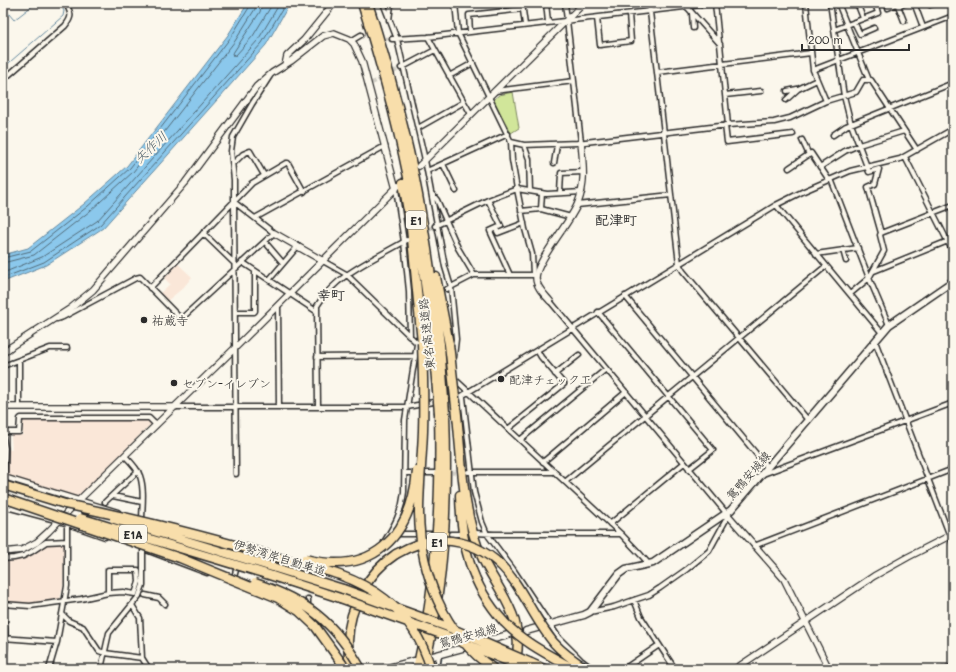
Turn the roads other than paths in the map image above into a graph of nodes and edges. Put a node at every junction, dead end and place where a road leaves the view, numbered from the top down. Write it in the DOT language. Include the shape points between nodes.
graph roads {
  1 [pos="66,3"];
  2 [pos="334,3"];
  3 [pos="362,3"];
  4 [pos="368,3"];
  5 [pos="383,3"];
  6 [pos="455,3"];
  7 [pos="522,3"];
  8 [pos="546,3"];
  9 [pos="565,3"];
  10 [pos="584,3"];
  11 [pos="649,3"];
  12 [pos="716,3"];
  13 [pos="806,3"];
  14 [pos="830,3"];
  15 [pos="838,3"];
  16 [pos="857,3"];
  17 [pos="875,3"];
  18 [pos="906,3"];
  19 [pos="915,3"];
  20 [pos="929,3"];
  21 [pos="936,3"];
  22 [pos="392,4"];
  23 [pos="898,4"];
  24 [pos="687,7"];
  25 [pos="523,8"];
  26 [pos="888,8"];
  27 [pos="650,12"];
  28 [pos="692,13"];
  29 [pos="629,14"];
  30 [pos="953,16"];
  31 [pos="597,18"];
  32 [pos="863,18"];
  33 [pos="389,20"];
  34 [pos="904,21"];
  35 [pos="548,22"];
  36 [pos="566,22"];
  37 [pos="854,22"];
  38 [pos="525,25"];
  39 [pos="847,25"];
  40 [pos="923,27"];
  41 [pos="693,28"];
  42 [pos="874,28"];
  43 [pos="834,30"];
  44 [pos="470,32"];
  45 [pos="458,34"];
  46 [pos="361,35"];
  47 [pos="428,37"];
  48 [pos="394,39"];
  49 [pos="351,41"];
  50 [pos="720,44"];
  51 [pos="435,50"];
  52 [pos="858,52"];
  53 [pos="811,54"];
  54 [pos="838,60"];
  55 [pos="474,63"];
  56 [pos="285,65"];
  57 [pos="722,65"];
  58 [pos="402,67"];
  59 [pos="813,70"];
  60 [pos="658,72"];
  61 [pos="272,73"];
  62 [pos="449,76"];
  63 [pos="3,80"];
  64 [pos="817,80"];
  65 [pos="869,80"];
  66 [pos="574,81"];
  67 [pos="953,83"];
  68 [pos="798,89"];
  69 [pos="495,91"];
  70 [pos="761,91"];
  71 [pos="787,91"];
  72 [pos="725,95"];
  73 [pos="844,96"];
  74 [pos="389,97"];
  75 [pos="490,97"];
  76 [pos="786,100"];
  77 [pos="826,101"];
  78 [pos="464,102"];
  79 [pos="889,108"];
  80 [pos="471,114"];
  81 [pos="851,124"];
  82 [pos="726,125"];
  83 [pos="418,128"];
  84 [pos="953,129"];
  85 [pos="904,131"];
  86 [pos="665,132"];
  87 [pos="508,134"];
  88 [pos="793,134"];
  89 [pos="832,135"];
  90 [pos="802,140"];
  91 [pos="511,142"];
  92 [pos="581,142"];
  93 [pos="524,145"];
  94 [pos="557,145"];
  95 [pos="859,145"];
  96 [pos="385,146"];
  97 [pos="917,150"];
  98 [pos="809,155"];
  99 [pos="905,157"];
  100 [pos="425,160"];
  101 [pos="235,162"];
  102 [pos="554,163"];
  103 [pos="443,164"];
  104 [pos="420,166"];
  105 [pos="820,167"];
  106 [pos="867,167"];
  107 [pos="789,168"];
  108 [pos="427,172"];
  109 [pos="584,172"];
  110 [pos="264,175"];
  111 [pos="830,180"];
  112 [pos="398,187"];
  113 [pos="517,189"];
  114 [pos="456,191"];
  115 [pos="530,191"];
  116 [pos="304,192"];
  117 [pos="582,192"];
  118 [pos="542,193"];
  119 [pos="560,193"];
  120 [pos="418,194"];
  121 [pos="432,194"];
  122 [pos="671,194"];
  123 [pos="488,200"];
  124 [pos="234,202"];
  125 [pos="577,205"];
  126 [pos="776,205"];
  127 [pos="953,205"];
  128 [pos="541,209"];
  129 [pos="521,211"];
  130 [pos="934,212"];
  131 [pos="571,217"];
  132 [pos="255,218"];
  133 [pos="447,219"];
  134 [pos="524,223"];
  135 [pos="436,225"];
  136 [pos="496,228"];
  137 [pos="203,233"];
  138 [pos="274,233"];
  139 [pos="881,233"];
  140 [pos="953,239"];
  141 [pos="405,241"];
  142 [pos="265,242"];
  143 [pos="948,242"];
  144 [pos="298,246"];
  145 [pos="858,248"];
  146 [pos="843,250"];
  147 [pos="953,252"];
  148 [pos="816,254"];
  149 [pos="323,261"];
  150 [pos="846,261"];
  151 [pos="242,262"];
  152 [pos="283,264"];
  153 [pos="680,264"];
  154 [pos="826,266"];
  155 [pos="235,267"];
  156 [pos="255,271"];
  157 [pos="874,271"];
  158 [pos="346,274"];
  159 [pos="474,275"];
  160 [pos="510,275"];
  161 [pos="534,275"];
  162 [pos="869,278"];
  163 [pos="269,280"];
  164 [pos="953,281"];
  165 [pos="150,288"];
  166 [pos="449,288"];
  167 [pos="290,294"];
  168 [pos="850,294"];
  169 [pos="625,296"];
  170 [pos="550,301"];
  171 [pos="278,306"];
  172 [pos="414,306"];
  173 [pos="410,308"];
  174 [pos="316,311"];
  175 [pos="235,312"];
  176 [pos="598,312"];
  177 [pos="53,320"];
  178 [pos="889,325"];
  179 [pos="573,328"];
  180 [pos="882,333"];
  181 [pos="410,337"];
  182 [pos="739,338"];
  183 [pos="875,341"];
  184 [pos="419,343"];
  185 [pos="436,345"];
  186 [pos="67,348"];
  187 [pos="235,348"];
  188 [pos="537,350"];
  189 [pos="3,353"];
  190 [pos="579,354"];
  191 [pos="414,356"];
  192 [pos="317,357"];
  193 [pos="19,360"];
  194 [pos="3,366"];
  195 [pos="606,369"];
  196 [pos="555,374"];
  197 [pos="692,377"];
  198 [pos="457,381"];
  199 [pos="424,384"];
  200 [pos="469,392"];
  201 [pos="626,392"];
  202 [pos="463,396"];
  203 [pos="668,396"];
  204 [pos="953,403"];
  205 [pos="3,407"];
  206 [pos="19,407"];
  207 [pos="175,407"];
  208 [pos="279,407"];
  209 [pos="318,407"];
  210 [pos="406,407"];
  211 [pos="235,408"];
  212 [pos="442,413"];
  213 [pos="645,416"];
  214 [pos="808,420"];
  215 [pos="906,422"];
  216 [pos="458,424"];
  217 [pos="156,425"];
  218 [pos="508,429"];
  219 [pos="3,432"];
  220 [pos="3,437"];
  221 [pos="520,440"];
  222 [pos="125,456"];
  223 [pos="543,462"];
  224 [pos="684,462"];
  225 [pos="768,468"];
  226 [pos="690,469"];
  227 [pos="953,469"];
  228 [pos="138,471"];
  229 [pos="554,471"];
  230 [pos="470,472"];
  231 [pos="405,473"];
  232 [pos="435,473"];
  233 [pos="236,474"];
  234 [pos="763,474"];
  235 [pos="928,479"];
  236 [pos="565,482"];
  237 [pos="3,485"];
  238 [pos="3,496"];
  239 [pos="113,496"];
  240 [pos="79,500"];
  241 [pos="105,502"];
  242 [pos="142,502"];
  243 [pos="65,504"];
  244 [pos="3,506"];
  245 [pos="727,514"];
  246 [pos="142,518"];
  247 [pos="59,521"];
  248 [pos="67,524"];
  249 [pos="610,524"];
  250 [pos="476,533"];
  251 [pos="389,534"];
  252 [pos="434,534"];
  253 [pos="451,534"];
  254 [pos="459,534"];
  255 [pos="487,534"];
  256 [pos="621,534"];
  257 [pos="951,535"];
  258 [pos="67,541"];
  259 [pos="226,542"];
  260 [pos="235,542"];
  261 [pos="953,544"];
  262 [pos="754,546"];
  263 [pos="143,549"];
  264 [pos="3,552"];
  265 [pos="180,558"];
  266 [pos="3,559"];
  267 [pos="308,562"];
  268 [pos="648,563"];
  269 [pos="264,569"];
  270 [pos="308,571"];
  271 [pos="108,593"];
  272 [pos="145,595"];
  273 [pos="308,599"];
  274 [pos="634,600"];
  275 [pos="65,601"];
  276 [pos="3,604"];
  277 [pos="165,604"];
  278 [pos="132,605"];
  279 [pos="590,612"];
  280 [pos="62,614"];
  281 [pos="4,618"];
  282 [pos="805,622"];
  283 [pos="549,624"];
  284 [pos="308,627"];
  285 [pos="526,631"];
  286 [pos="508,635"];
  287 [pos="5,638"];
  288 [pos="57,642"];
  289 [pos="659,645"];
  290 [pos="105,653"];
  291 [pos="436,655"];
  292 [pos="142,658"];
  293 [pos="3,659"];
  294 [pos="414,661"];
  295 [pos="529,666"];
  296 [pos="953,666"];
  297 [pos="49,669"];
  298 [pos="101,669"];
  299 [pos="149,669"];
  300 [pos="346,669"];
  301 [pos="351,669"];
  302 [pos="361,669"];
  303 [pos="384,669"];
  304 [pos="417,669"];
  305 [pos="424,669"];
  306 [pos="431,669"];
  307 [pos="437,669"];
  308 [pos="494,669"];
  309 [pos="514,669"];
  310 [pos="544,669"];
  311 [pos="574,669"];
  312 [pos="588,669"];
  313 [pos="593,669"];
  314 [pos="624,669"];
  315 [pos="675,669"];
  316 [pos="735,669"];
  317 [pos="828,669"];
  318 [pos="944,669"];
  1 -- 63 [label="street" via="71,19"];
  2 -- 56 [label="street" via="304,40 287,56"];
  3 -- 74 [label="highway, 東名高速道路 / E1"];
  4 -- 120 [label="highway, 東名高速道路 / E1" via="395,95"];
  5 -- 33 [label="street"];
  6 -- 45 [label="street"];
  7 -- 25 [label="street"];
  8 -- 35 [label="street"];
  9 -- 36 [label="street"];
  10 -- 36 [label="street"];
  11 -- 27 [label="street"];
  12 -- 24 [label="street"];
  12 -- 50 [label="street"];
  13 -- 53 [label="street"];
  14 -- 43 [label="street"];
  15 -- 39 [label="street"];
  16 -- 32 [label="street"];
  17 -- 32 [label="street" via="878,13"];
  18 -- 23 [label="street"];
  19 -- 40 [label="street"];
  20 -- 21 [label="street"];
  22 -- 33 [label="street"];
  23 -- 26 [label="street"];
  23 -- 34 [label="street"];
  24 -- 27 [label="street"];
  24 -- 28 [label="street"];
  25 -- 38 [label="street"];
  25 -- 44 [label="street" via="469,15"];
  27 -- 29 [label="street"];
  27 -- 60 [label="street"];
  28 -- 41 [label="street"];
  28 -- 50 [label="street"];
  29 -- 31 [label="street"];
  29 -- 31 [label="street" via="631,41 600,45"];
  30 -- 40 [label="street"];
  31 -- 36 [label="street"];
  32 -- 37 [label="street"];
  33 -- 48 [label="street"];
  35 -- 36 [label="street"];
  35 -- 38 [label="street"];
  36 -- 66 [label="street"];
  36 -- 69 [label="street"];
  37 -- 39 [label="street"];
  37 -- 42 [label="street" via="860,34"];
  38 -- 44 [label="street"];
  39 -- 43 [label="street"];
  39 -- 52 [label="street"];
  40 -- 52 [label="street"];
  43 -- 54 [label="street"];
  44 -- 45 [label="street"];
  45 -- 47 [label="street"];
  45 -- 55 [label="street"];
  46 -- 49 [label="street"];
  47 -- 48 [label="street"];
  47 -- 51 [label="street"];
  48 -- 58 [label="street"];
  49 -- 56 [label="street" via="334,33 327,35"];
  49 -- 96 [label="street" via="371,83"];
  50 -- 57 [label="street"];
  51 -- 58 [label="street"];
  51 -- 62 [label="street"];
  52 -- 54 [label="street"];
  52 -- 65 [label="street"];
  53 -- 57 [label="street"];
  53 -- 59 [label="street"];
  54 -- 59 [label="street"];
  54 -- 73 [label="street"];
  55 -- 62 [label="street"];
  55 -- 75 [label="street"];
  56 -- 61 [label="street"];
  57 -- 60 [label="street"];
  57 -- 72 [label="street"];
  58 -- 83 [label="street"];
  59 -- 64 [label="street"];
  60 -- 86 [label="street"];
  61 -- 124 [label="street" via="233,137 231,151"];
  61 -- 177 [label="street" via="257,86 185,183 100,283 82,300"];
  62 -- 78 [label="street"];
  64 -- 68 [label="street"];
  64 -- 77 [label="street"];
  65 -- 73 [label="street" via="863,80 856,92"];
  65 -- 79 [label="street"];
  66 -- 69 [label="street"];
  66 -- 92 [label="street"];
  67 -- 79 [label="street"];
  68 -- 71 [label="street"];
  68 -- 76 [label="street"];
  69 -- 75 [label="street"];
  70 -- 72 [label="street"];
  72 -- 82 [label="street"];
  73 -- 77 [label="street"];
  73 -- 81 [label="street"];
  74 -- 184 [label="highway" via="411,228"];
  74 -- 185 [label="highway, 東名高速道路 / E1" via="412,196"];
  75 -- 80 [label="street"];
  75 -- 87 [label="street"];
  77 -- 82 [label="street" via="790,118 774,122"];
  78 -- 80 [label="street"];
  78 -- 83 [label="street"];
  79 -- 81 [label="street"];
  79 -- 85 [label="street"];
  80 -- 100 [label="street"];
  81 -- 89 [label="street"];
  81 -- 95 [label="street"];
  82 -- 86 [label="street"];
  82 -- 88 [label="street" via="727,142"];
  83 -- 100 [label="street"];
  84 -- 97 [label="street"];
  85 -- 95 [label="street"];
  85 -- 97 [label="street"];
  86 -- 92 [label="street"];
  86 -- 122 [label="street"];
  87 -- 91 [label="street"];
  87 -- 103 [label="street"];
  90 -- 98 [label="street"];
  91 -- 93 [label="street"];
  91 -- 113 [label="street"];
  92 -- 94 [label="street"];
  92 -- 109 [label="street"];
  93 -- 94 [label="street"];
  93 -- 115 [label="street" via="529,158"];
  94 -- 102 [label="street"];
  95 -- 105 [label="street"];
  95 -- 106 [label="street"];
  96 -- 112 [label="street"];
  96 -- 116 [label="street"];
  97 -- 99 [label="street"];
  98 -- 105 [label="street" via="811,153"];
  98 -- 107 [label="street"];
  99 -- 106 [label="street"];
  99 -- 130 [label="street"];
  100 -- 104 [label="street"];
  100 -- 108 [label="street"];
  101 -- 110 [label="street" via="250,151"];
  103 -- 108 [label="street"];
  103 -- 114 [label="street"];
  105 -- 111 [label="street"];
  106 -- 111 [label="street"];
  106 -- 139 [label="street" via="870,172 880,169 875,184 868,187"];
  108 -- 121 [label="street"];
  109 -- 117 [label="street"];
  109 -- 119 [label="street" via="561,173"];
  110 -- 116 [label="street" via="288,163"];
  110 -- 124 [label="street" via="252,183"];
  111 -- 126 [label="street"];
  111 -- 145 [label="street"];
  112 -- 141 [label="street"];
  112 -- 149 [label="street"];
  113 -- 115 [label="street"];
  113 -- 123 [label="street"];
  113 -- 129 [label="street"];
  115 -- 118 [label="street"];
  116 -- 132 [label="street"];
  117 -- 119 [label="street"];
  117 -- 125 [label="street"];
  118 -- 119 [label="street"];
  118 -- 128 [label="street"];
  120 -- 185 [label="highway, 東名高速道路 / E1" via="433,291"];
  120 -- 216 [label="highway, bridge" via="449,344"];
  121 -- 133 [label="street"];
  121 -- 135 [label="street"];
  122 -- 125 [label="street"];
  122 -- 153 [label="street"];
  123 -- 133 [label="street"];
  123 -- 136 [label="street" via="501,226"];
  124 -- 132 [label="street"];
  124 -- 137 [label="street"];
  124 -- 155 [label="street"];
  125 -- 131 [label="street"];
  126 -- 148 [label="street"];
  126 -- 153 [label="street"];
  127 -- 130 [label="street"];
  128 -- 129 [label="street"];
  128 -- 131 [label="street"];
  129 -- 134 [label="street"];
  130 -- 139 [label="street"];
  130 -- 143 [label="street"];
  131 -- 161 [label="street"];
  132 -- 138 [label="street"];
  133 -- 135 [label="street"];
  133 -- 159 [label="street" via="458,248"];
  134 -- 136 [label="street" via="498,233"];
  134 -- 161 [label="street" via="532,254"];
  135 -- 166 [label="street"];
  136 -- 160 [label="street" via="490,231"];
  137 -- 155 [label="street"];
  137 -- 165 [label="street"];
  138 -- 142 [label="street"];
  138 -- 144 [label="street"];
  139 -- 157 [label="street" via="884,250"];
  140 -- 143 [label="street"];
  141 -- 158 [label="street"];
  141 -- 173 [label="street"];
  142 -- 151 [label="street"];
  142 -- 152 [label="street"];
  143 -- 147 [label="street"];
  143 -- 157 [label="street"];
  144 -- 149 [label="street"];
  144 -- 152 [label="street"];
  145 -- 146 [label="street"];
  145 -- 162 [label="street"];
  146 -- 148 [label="street"];
  146 -- 150 [label="street"];
  148 -- 154 [label="street"];
  149 -- 158 [label="street"];
  149 -- 167 [label="street"];
  151 -- 155 [label="street"];
  151 -- 156 [label="street"];
  152 -- 163 [label="street"];
  153 -- 169 [label="street"];
  153 -- 182 [label="street" via="683,271"];
  154 -- 168 [label="street"];
  154 -- 182 [label="street"];
  155 -- 165 [label="street" via="181,319"];
  155 -- 175 [label="street"];
  156 -- 163 [label="street"];
  156 -- 175 [label="street" via="255,311"];
  157 -- 162 [label="street"];
  158 -- 174 [label="street" via="320,301"];
  158 -- 181 [label="street"];
  159 -- 160 [label="street"];
  159 -- 166 [label="street"];
  160 -- 161 [label="street"];
  161 -- 170 [label="street"];
  162 -- 168 [label="street"];
  162 -- 178 [label="street"];
  163 -- 167 [label="street"];
  164 -- 178 [label="main road, 鴛鴨安城線"];
  165 -- 177 [label="street" via="140,277 136,278"];
  166 -- 198 [label="street" via="456,339 454,352"];
  167 -- 171 [label="street"];
  167 -- 174 [label="street"];
  168 -- 180 [label="street"];
  169 -- 176 [label="street"];
  169 -- 197 [label="street"];
  170 -- 179 [label="street"];
  171 -- 187 [label="street"];
  171 -- 208 [label="street"];
  172 -- 173 [label="street"];
  173 -- 181 [label="street"];
  174 -- 192 [label="street"];
  175 -- 187 [label="street"];
  176 -- 179 [label="street"];
  176 -- 203 [label="street"];
  177 -- 189 [label="street"];
  178 -- 180 [label="main road, 鴛鴨安城線"];
  179 -- 188 [label="street"];
  179 -- 195 [label="street"];
  180 -- 183 [label="main road, 鴛鴨安城線"];
  181 -- 184 [label="street"];
  182 -- 197 [label="street"];
  182 -- 214 [label="street"];
  183 -- 214 [label="main road, 鴛鴨安城線"];
  183 -- 215 [label="street"];
  184 -- 191 [label="street"];
  184 -- 198 [label="street"];
  184 -- 199 [label="highway, bridge"];
  185 -- 212 [label="highway, 東名高速道路 / E1, bridge"];
  186 -- 193 [label="street" via="50,348"];
  187 -- 207 [label="street"];
  187 -- 211 [label="street"];
  188 -- 196 [label="street"];
  188 -- 200 [label="street"];
  190 -- 196 [label="street"];
  191 -- 192 [label="street"];
  191 -- 210 [label="street"];
  192 -- 209 [label="street"];
  193 -- 194 [label="street"];
  193 -- 206 [label="street"];
  195 -- 201 [label="street"];
  195 -- 221 [label="street"];
  196 -- 218 [label="street" via="564,384"];
  197 -- 203 [label="street"];
  197 -- 225 [label="street"];
  198 -- 200 [label="street"];
  199 -- 259 [label="highway, bridge" via="412,500 398,531 382,548 357,561 328,564"];
  199 -- 308 [label="highway, bridge" via="419,513 422,549 430,583 445,615 465,643"];
  200 -- 202 [label="street"];
  200 -- 218 [label="street"];
  201 -- 213 [label="street"];
  201 -- 223 [label="street"];
  202 -- 210 [label="street"];
  202 -- 230 [label="street"];
  203 -- 213 [label="street"];
  203 -- 226 [label="street" via="713,450"];
  204 -- 215 [label="street"];
  205 -- 206 [label="street"];
  206 -- 207 [label="street"];
  207 -- 211 [label="street"];
  207 -- 217 [label="street"];
  208 -- 209 [label="street"];
  208 -- 211 [label="street"];
  209 -- 210 [label="street"];
  210 -- 231 [label="street"];
  211 -- 233 [label="street"];
  212 -- 304 [label="highway, 東名高速道路 / E1" via="436,558"];
  212 -- 305 [label="highway, 東名高速道路 / E1" via="447,478 443,559 434,624"];
  213 -- 224 [label="street"];
  213 -- 236 [label="street"];
  214 -- 225 [label="main road, 鴛鴨安城線"];
  215 -- 234 [label="street"];
  215 -- 235 [label="street"];
  216 -- 309 [label="highway" via="466,505 473,535 486,566 513,613 518,629 518,652"];
  216 -- 311 [label="highway, bridge" via="460,513 473,575 495,613 521,638"];
  217 -- 219 [label="street" via="149,418 21,418 20,432"];
  217 -- 222 [label="street"];
  218 -- 221 [label="street"];
  220 -- 240 [label="street" via="4,477"];
  221 -- 223 [label="street"];
  222 -- 228 [label="street"];
  222 -- 240 [label="street"];
  223 -- 229 [label="street"];
  224 -- 226 [label="street"];
  224 -- 249 [label="street"];
  225 -- 234 [label="main road, 鴛鴨安城線"];
  226 -- 245 [label="street"];
  227 -- 235 [label="street"];
  228 -- 239 [label="street"];
  228 -- 242 [label="street"];
  229 -- 230 [label="street"];
  229 -- 236 [label="street"];
  230 -- 255 [label="street" via="477,508"];
  231 -- 232 [label="street"];
  231 -- 251 [label="street" via="403,504"];
  234 -- 245 [label="main road, 鴛鴨安城線"];
  235 -- 257 [label="street"];
  235 -- 262 [label="street"];
  236 -- 249 [label="street"];
  237 -- 243 [label="highway, 伊勢湾岸自動車道 / E1A"];
  238 -- 265 [label="highway, bridge"];
  238 -- 269 [label="highway, 伊勢湾岸自動車道 / E1A, bridge"];
  239 -- 241 [label="street"];
  239 -- 242 [label="street"];
  240 -- 246 [label="street"];
  240 -- 247 [label="street"];
  242 -- 246 [label="street"];
  243 -- 259 [label="highway, bridge"];
  243 -- 269 [label="highway, 伊勢湾岸自動車道 / E1A, bridge"];
  244 -- 247 [label="street"];
  245 -- 262 [label="street"];
  245 -- 268 [label="main road, 鴛鴨安城線" via="653,563"];
  245 -- 274 [label="street" via="709,552 660,588"];
  246 -- 260 [label="street"];
  246 -- 263 [label="street"];
  247 -- 248 [label="street"];
  247 -- 264 [label="street" via="28,547 15,552"];
  248 -- 258 [label="street"];
  248 -- 263 [label="street"];
  249 -- 256 [label="street"];
  250 -- 255 [label="street"];
  251 -- 252 [label="street"];
  251 -- 267 [label="street" via="378,552 355,563 338,565"];
  253 -- 254 [label="street"];
  255 -- 256 [label="street"];
  255 -- 283 [label="street"];
  256 -- 268 [label="street"];
  257 -- 261 [label="street"];
  257 -- 282 [label="street" via="874,576"];
  258 -- 266 [label="street" via="46,542 23,556"];
  258 -- 275 [label="street"];
  259 -- 306 [label="highway, bridge" via="347,578 374,592 396,608 412,627"];
  260 -- 263 [label="street" via="236,570 232,582"];
  260 -- 267 [label="street"];
  262 -- 282 [label="street" via="784,579"];
  263 -- 278 [label="street" via="143,585"];
  265 -- 300 [label="highway, bridge" via="268,593 291,605 315,626"];
  265 -- 302 [label="highway, bridge" via="292,597 319,615 339,635"];
  267 -- 270 [label="street"];
  268 -- 279 [label="main road, 鴛鴨安城線" via="626,569 619,574"];
  269 -- 295 [label="highway, 伊勢湾岸自動車道 / E1A, bridge"];
  269 -- 295 [label="highway, 伊勢湾岸自動車道 / E1A, bridge" via="343,589 448,627"];
  271 -- 271 [label="street" via="108,570 138,570 139,582 135,594"];
  271 -- 275 [label="street"];
  272 -- 277 [label="street" via="158,598"];
  273 -- 284 [label="street"];
  274 -- 279 [label="street"];
  274 -- 289 [label="street" via="641,617"];
  275 -- 276 [label="street" via="30,606"];
  275 -- 280 [label="street"];
  278 -- 290 [label="street" via="109,633"];
  278 -- 292 [label="street" via="140,618"];
  279 -- 283 [label="main road"];
  280 -- 288 [label="street"];
  280 -- 290 [label="street" via="83,627 99,651"];
  281 -- 287 [label="street"];
  282 -- 316 [label="street"];
  282 -- 317 [label="street"];
  283 -- 285 [label="main road"];
  283 -- 313 [label="street" via="566,645"];
  286 -- 291 [label="main road, 鴛鴨安城線"];
  287 -- 288 [label="street"];
  287 -- 293 [label="street"];
  288 -- 297 [label="street"];
  289 -- 314 [label="street"];
  289 -- 315 [label="street"];
  290 -- 292 [label="street"];
  290 -- 298 [label="street"];
  291 -- 307 [label="street"];
  292 -- 299 [label="street"];
  294 -- 303 [label="main road"];
  295 -- 310 [label="highway, 伊勢湾岸自動車道 / E1A"];
  296 -- 318 [label="street"];
  301 -- 312 [label="highway, bridge" via="348,640 352,618 361,592 374,573 396,554 414,545 440,541 459,542 471,546 504,569 514,580 555,644"];
}
